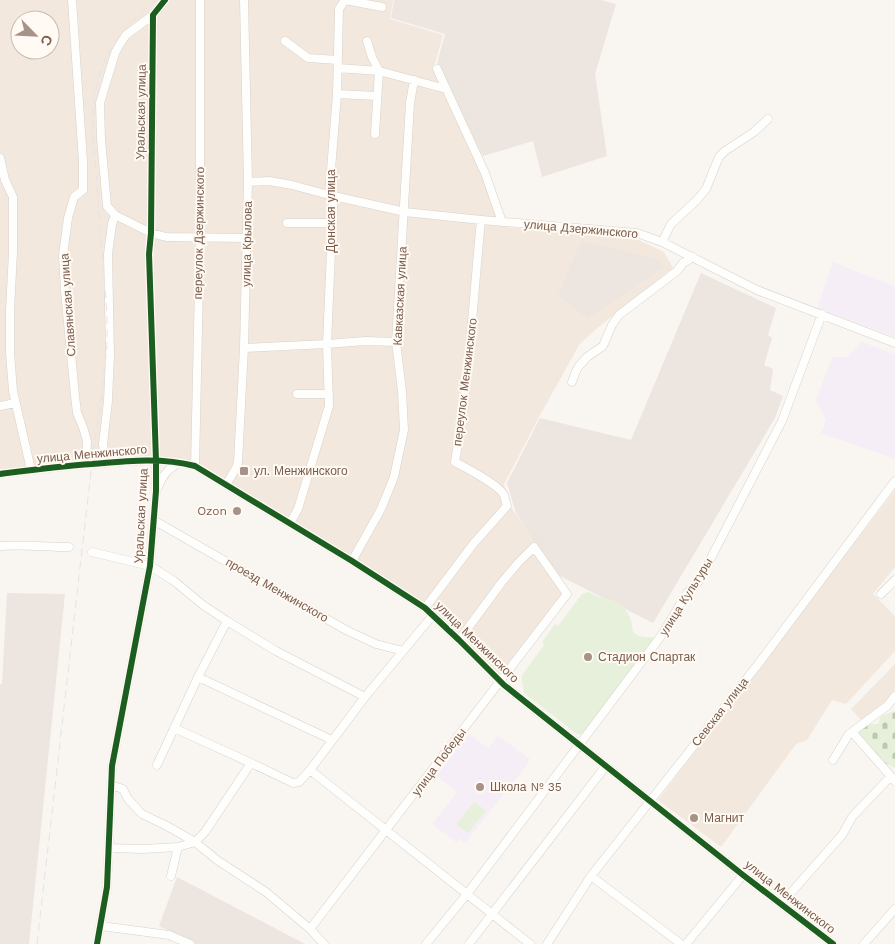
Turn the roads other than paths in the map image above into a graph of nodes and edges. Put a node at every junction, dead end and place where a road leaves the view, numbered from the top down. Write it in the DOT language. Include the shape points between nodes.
graph roads {
  1 [pos="72,0"];
  2 [pos="165,0"];
  3 [pos="200,0"];
  4 [pos="244,0"];
  5 [pos="345,0"];
  6 [pos="382,6"];
  7 [pos="153,15"];
  8 [pos="285,41"];
  9 [pos="367,41"];
  10 [pos="338,64"];
  11 [pos="437,69"];
  12 [pos="380,71"];
  13 [pos="414,80"];
  14 [pos="446,89"];
  15 [pos="337,94"];
  16 [pos="377,96"];
  17 [pos="768,119"];
  18 [pos="375,134"];
  19 [pos="0,158"];
  20 [pos="248,182"];
  21 [pos="328,195"];
  22 [pos="404,212"];
  23 [pos="115,215"];
  24 [pos="481,220"];
  25 [pos="502,222"];
  26 [pos="287,223"];
  27 [pos="332,223"];
  28 [pos="151,233"];
  29 [pos="200,238"];
  30 [pos="247,238"];
  31 [pos="662,242"];
  32 [pos="693,257"];
  33 [pos="822,314"];
  34 [pos="396,342"];
  35 [pos="895,343"];
  36 [pos="327,344"];
  37 [pos="244,348"];
  38 [pos="572,382"];
  39 [pos="297,394"];
  40 [pos="329,394"];
  41 [pos="15,403"];
  42 [pos="0,406"];
  43 [pos="156,460"];
  44 [pos="106,462"];
  45 [pos="181,462"];
  46 [pos="86,464"];
  47 [pos="195,466"];
  48 [pos="31,470"];
  49 [pos="0,474"];
  50 [pos="895,481"];
  51 [pos="226,485"];
  52 [pos="156,491"];
  53 [pos="155,521"];
  54 [pos="290,523"];
  55 [pos="0,546"];
  56 [pos="69,547"];
  57 [pos="92,552"];
  58 [pos="352,561"];
  59 [pos="150,566"];
  60 [pos="895,580"];
  61 [pos="881,594"];
  62 [pos="425,608"];
  63 [pos="434,615"];
  64 [pos="227,621"];
  65 [pos="459,640"];
  66 [pos="403,651"];
  67 [pos="198,678"];
  68 [pos="500,682"];
  69 [pos="895,696"];
  70 [pos="365,697"];
  71 [pos="174,728"];
  72 [pos="852,732"];
  73 [pos="332,740"];
  74 [pos="579,745"];
  75 [pos="833,760"];
  76 [pos="251,763"];
  77 [pos="157,765"];
  78 [pos="605,767"];
  79 [pos="310,770"];
  80 [pos="893,779"];
  81 [pos="111,785"];
  82 [pos="650,801"];
  83 [pos="386,830"];
  84 [pos="195,842"];
  85 [pos="178,847"];
  86 [pos="108,848"];
  87 [pos="743,875"];
  88 [pos="171,876"];
  89 [pos="591,876"];
  90 [pos="467,894"];
  91 [pos="781,904"];
  92 [pos="895,908"];
  93 [pos="492,915"];
  94 [pos="101,926"];
  95 [pos="310,929"];
  96 [pos="97,944"];
  97 [pos="190,944"];
  98 [pos="324,944"];
  99 [pos="426,944"];
  100 [pos="469,944"];
  101 [pos="530,944"];
  102 [pos="547,944"];
  103 [pos="680,944"];
  104 [pos="686,944"];
  105 [pos="833,944"];
  106 [pos="864,944"];
  1 -- 46 [label="street, Славянская улица" via="84,161 83,190 74,197 63,254 74,396 87,441"];
  2 -- 7 [label="street"];
  3 -- 29 [label="street, переулок Дзержинского"];
  4 -- 20 [label="street, улица Крылова"];
  5 -- 6 [label="street"];
  5 -- 10 [label="street, Донская улица" via="340,9"];
  7 -- 23 [label="street" via="120,44 100,103 107,206"];
  7 -- 28 [label="street, Уральская улица"];
  8 -- 10 [label="street" via="308,58"];
  9 -- 12 [label="street"];
  10 -- 12 [label="street"];
  10 -- 15 [label="street, Донская улица"];
  11 -- 14 [label="street"];
  12 -- 13 [label="street"];
  12 -- 16 [label="street"];
  13 -- 14 [label="street"];
  13 -- 22 [label="street, Кавказская улица"];
  14 -- 25 [label="street" via="485,173"];
  15 -- 16 [label="street"];
  15 -- 21 [label="street, Донская улица"];
  16 -- 18 [label="street"];
  17 -- 31 [label="street" via="725,151 706,190 671,224"];
  19 -- 41 [label="street" via="13,198 10,354"];
  20 -- 21 [label="street, улица Дзержинского" via="269,181"];
  20 -- 30 [label="street, улица Крылова"];
  21 -- 22 [label="street, улица Дзержинского"];
  21 -- 27 [label="street, Донская улица" via="333,204"];
  22 -- 24 [label="street, улица Дзержинского"];
  22 -- 34 [label="street, Кавказская улица"];
  23 -- 28 [label="street"];
  23 -- 44 [label="street" via="108,254 110,354 103,444"];
  24 -- 25 [label="street, улица Дзержинского"];
  24 -- 62 [label="street, переулок Менжинского" via="471,344 455,462 500,490 507,506 474,543"];
  25 -- 31 [label="street, улица Дзержинского" via="637,233"];
  26 -- 27 [label="street"];
  27 -- 36 [label="street, Донская улица"];
  28 -- 29 [label="street"];
  28 -- 43 [label="street, Уральская улица"];
  29 -- 30 [label="street"];
  29 -- 47 [label="street, переулок Дзержинского"];
  30 -- 37 [label="street, улица Крылова"];
  31 -- 32 [label="street, улица Дзержинского"];
  32 -- 33 [label="street, улица Дзержинского" via="758,290"];
  32 -- 38 [label="street" via="619,315 603,346 586,357"];
  33 -- 35 [label="street, улица Дзержинского"];
  33 -- 74 [label="street, улица Культуры" via="782,421 699,581 687,593 661,636"];
  34 -- 36 [label="street" via="366,340"];
  34 -- 58 [label="street, Кавказская улица" via="404,430 400,450 394,477 381,509"];
  36 -- 37 [label="street"];
  36 -- 40 [label="street, Донская улица"];
  37 -- 51 [label="street, улица Крылова" via="238,462"];
  39 -- 40 [label="street"];
  40 -- 54 [label="street, Донская улица" via="329,406 298,509"];
  41 -- 42 [label="street"];
  41 -- 48 [label="street"];
  43 -- 44 [label="street, улица Менжинского"];
  43 -- 45 [label="street, улица Менжинского"];
  43 -- 52 [label="street, Уральская улица"];
  44 -- 46 [label="street, улица Менжинского"];
  45 -- 47 [label="street, улица Менжинского"];
  45 -- 52 [label="street" via="165,472"];
  46 -- 48 [label="street, улица Менжинского"];
  47 -- 51 [label="street, улица Менжинского"];
  48 -- 49 [label="street, улица Менжинского"];
  50 -- 82 [label="street, Севская улица" via="759,663"];
  51 -- 54 [label="street, улица Менжинского"];
  52 -- 53 [label="street, Уральская улица"];
  53 -- 59 [label="street, Уральская улица"];
  53 -- 66 [label="street, проезд Менжинского" via="346,630 376,644"];
  54 -- 58 [label="street, улица Менжинского"];
  55 -- 56 [label="street"];
  57 -- 59 [label="street"];
  58 -- 62 [label="street, улица Менжинского"];
  59 -- 64 [label="street"];
  59 -- 81 [label="street, Уральская улица"];
  60 -- 61 [label="street"];
  62 -- 63 [label="street, улица Менжинского"];
  63 -- 65 [label="street, улица Менжинского"];
  63 -- 66 [label="street"];
  64 -- 67 [label="street"];
  64 -- 70 [label="street" via="276,651"];
  65 -- 68 [label="street, улица Менжинского"];
  65 -- 68 [label="street, улица Победы" via="502,582 534,547 567,594"];
  66 -- 70 [label="street"];
  67 -- 71 [label="street"];
  67 -- 73 [label="street"];
  68 -- 74 [label="street, улица Менжинского"];
  68 -- 83 [label="street, улица Победы"];
  69 -- 72 [label="street"];
  70 -- 73 [label="street"];
  71 -- 76 [label="street"];
  71 -- 77 [label="street"];
  72 -- 75 [label="street"];
  72 -- 80 [label="street"];
  73 -- 79 [label="street"];
  74 -- 78 [label="street, улица Менжинского"];
  74 -- 90 [label="street, улица Культуры"];
  76 -- 79 [label="street" via="293,783"];
  76 -- 84 [label="street"];
  78 -- 82 [label="street, улица Менжинского"];
  78 -- 93 [label="street"];
  79 -- 83 [label="street"];
  80 -- 91 [label="street" via="852,817 842,835"];
  81 -- 84 [label="street" via="123,789 142,814"];
  81 -- 86 [label="street, Уральская улица"];
  82 -- 87 [label="street, улица Менжинского"];
  82 -- 89 [label="street, Севская улица"];
  83 -- 90 [label="street"];
  83 -- 95 [label="street, улица Победы"];
  84 -- 85 [label="street"];
  84 -- 95 [label="street" via="266,892"];
  85 -- 86 [label="street"];
  85 -- 88 [label="street"];
  86 -- 94 [label="street, Уральская улица"];
  87 -- 91 [label="street, улица Менжинского"];
  87 -- 104 [label="street"];
  89 -- 102 [label="street, Севская улица"];
  89 -- 103 [label="street"];
  90 -- 93 [label="street"];
  90 -- 99 [label="street, улица Культуры"];
  91 -- 105 [label="street, улица Менжинского"];
  92 -- 106 [label="street"];
  93 -- 100 [label="street"];
  93 -- 101 [label="street"];
  94 -- 96 [label="street, Уральская улица"];
  94 -- 97 [label="street" via="169,936"];
  95 -- 98 [label="street"];
}
